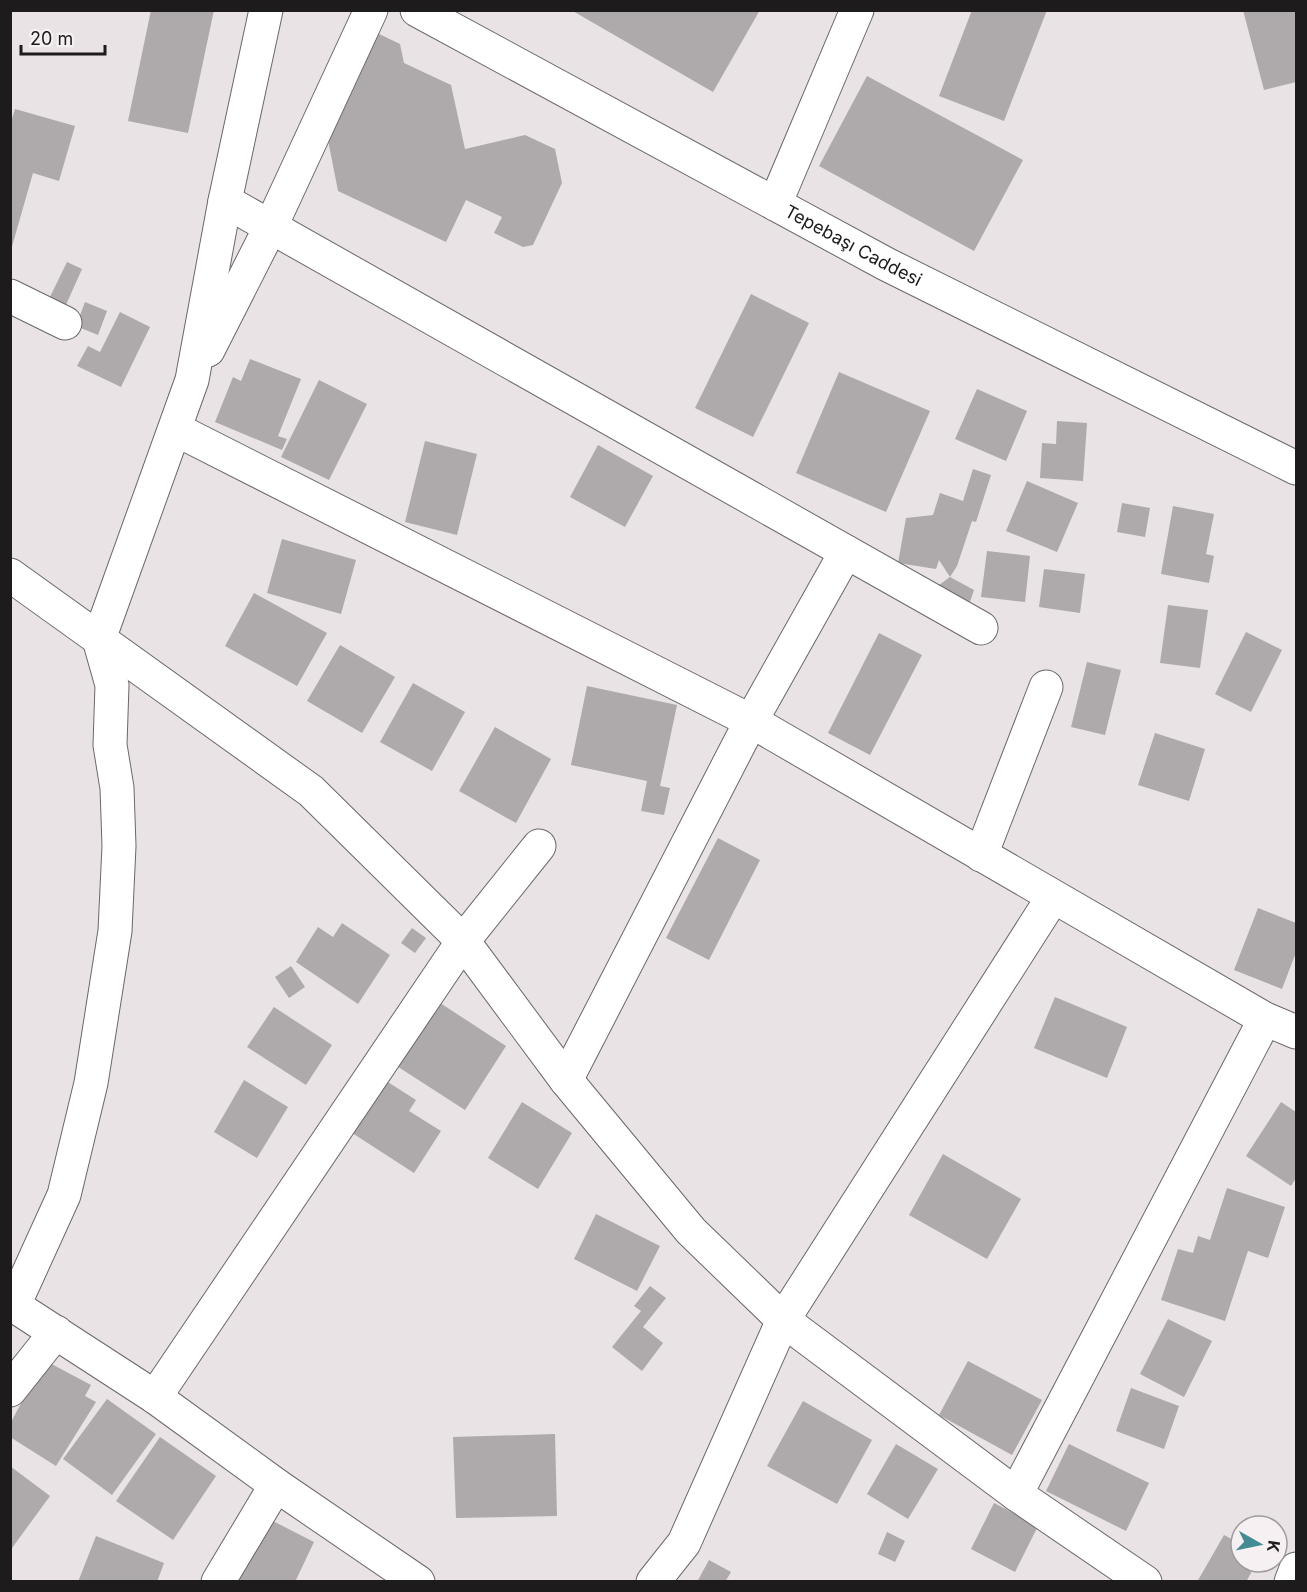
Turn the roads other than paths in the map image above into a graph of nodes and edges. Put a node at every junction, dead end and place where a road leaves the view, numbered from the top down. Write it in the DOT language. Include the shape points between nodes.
graph roads {
  1 [pos="266,10"];
  2 [pos="371,10"];
  3 [pos="417,10"];
  4 [pos="857,10"];
  5 [pos="225,201"];
  6 [pos="775,204"];
  7 [pos="271,226"];
  8 [pos="10,296"];
  9 [pos="65,323"];
  10 [pos="192,381"];
  11 [pos="175,429"];
  12 [pos="1296,468"];
  13 [pos="846,552"];
  14 [pos="10,575"];
  15 [pos="981,628"];
  16 [pos="99,639"];
  17 [pos="1046,687"];
  18 [pos="752,721"];
  19 [pos="540,846"];
  20 [pos="981,855"];
  21 [pos="1053,897"];
  22 [pos="463,941"];
  23 [pos="1265,1019"];
  24 [pos="1296,1032"];
  25 [pos="566,1080"];
  26 [pos="12,1304"];
  27 [pos="783,1320"];
  28 [pos="56,1332"];
  29 [pos="10,1390"];
  30 [pos="155,1397"];
  31 [pos="276,1485"];
  32 [pos="1016,1494"];
  33 [pos="1296,1569"];
  34 [pos="218,1581"];
  35 [pos="418,1581"];
  36 [pos="653,1581"];
  37 [pos="1145,1581"];
  38 [pos="1291,1581"];
  1 -- 5 [label="street"];
  2 -- 7 [label="street"];
  3 -- 6 [label="street, Tepebaşı Caddesi"];
  4 -- 6 [label="street"];
  5 -- 7 [label="street"];
  5 -- 10 [label="street"];
  6 -- 12 [label="street, Tepebaşı Caddesi" via="886,264"];
  7 -- 10 [label="street"];
  7 -- 13 [label="street"];
  8 -- 9 [label="street"];
  10 -- 11 [label="street"];
  11 -- 16 [label="street"];
  11 -- 18 [label="street"];
  13 -- 15 [label="street"];
  13 -- 18 [label="street"];
  14 -- 16 [label="street"];
  16 -- 22 [label="street" via="310,791"];
  16 -- 26 [label="street" via="112,685 110,745 120,846 115,931 91,1083 64,1195"];
  17 -- 20 [label="street"];
  18 -- 20 [label="street"];
  18 -- 25 [label="street"];
  19 -- 22 [label="street"];
  20 -- 21 [label="street"];
  21 -- 23 [label="street"];
  21 -- 27 [label="street"];
  22 -- 25 [label="street"];
  22 -- 30 [label="street"];
  23 -- 24 [label="street"];
  23 -- 32 [label="street"];
  25 -- 27 [label="street" via="691,1231"];
  26 -- 28 [label="street"];
  27 -- 32 [label="street"];
  27 -- 36 [label="street" via="684,1543"];
  28 -- 29 [label="street"];
  28 -- 30 [label="street"];
  30 -- 31 [label="street"];
  31 -- 34 [label="street"];
  31 -- 35 [label="street"];
  32 -- 37 [label="street"];
  33 -- 38 [label="street"];
}
